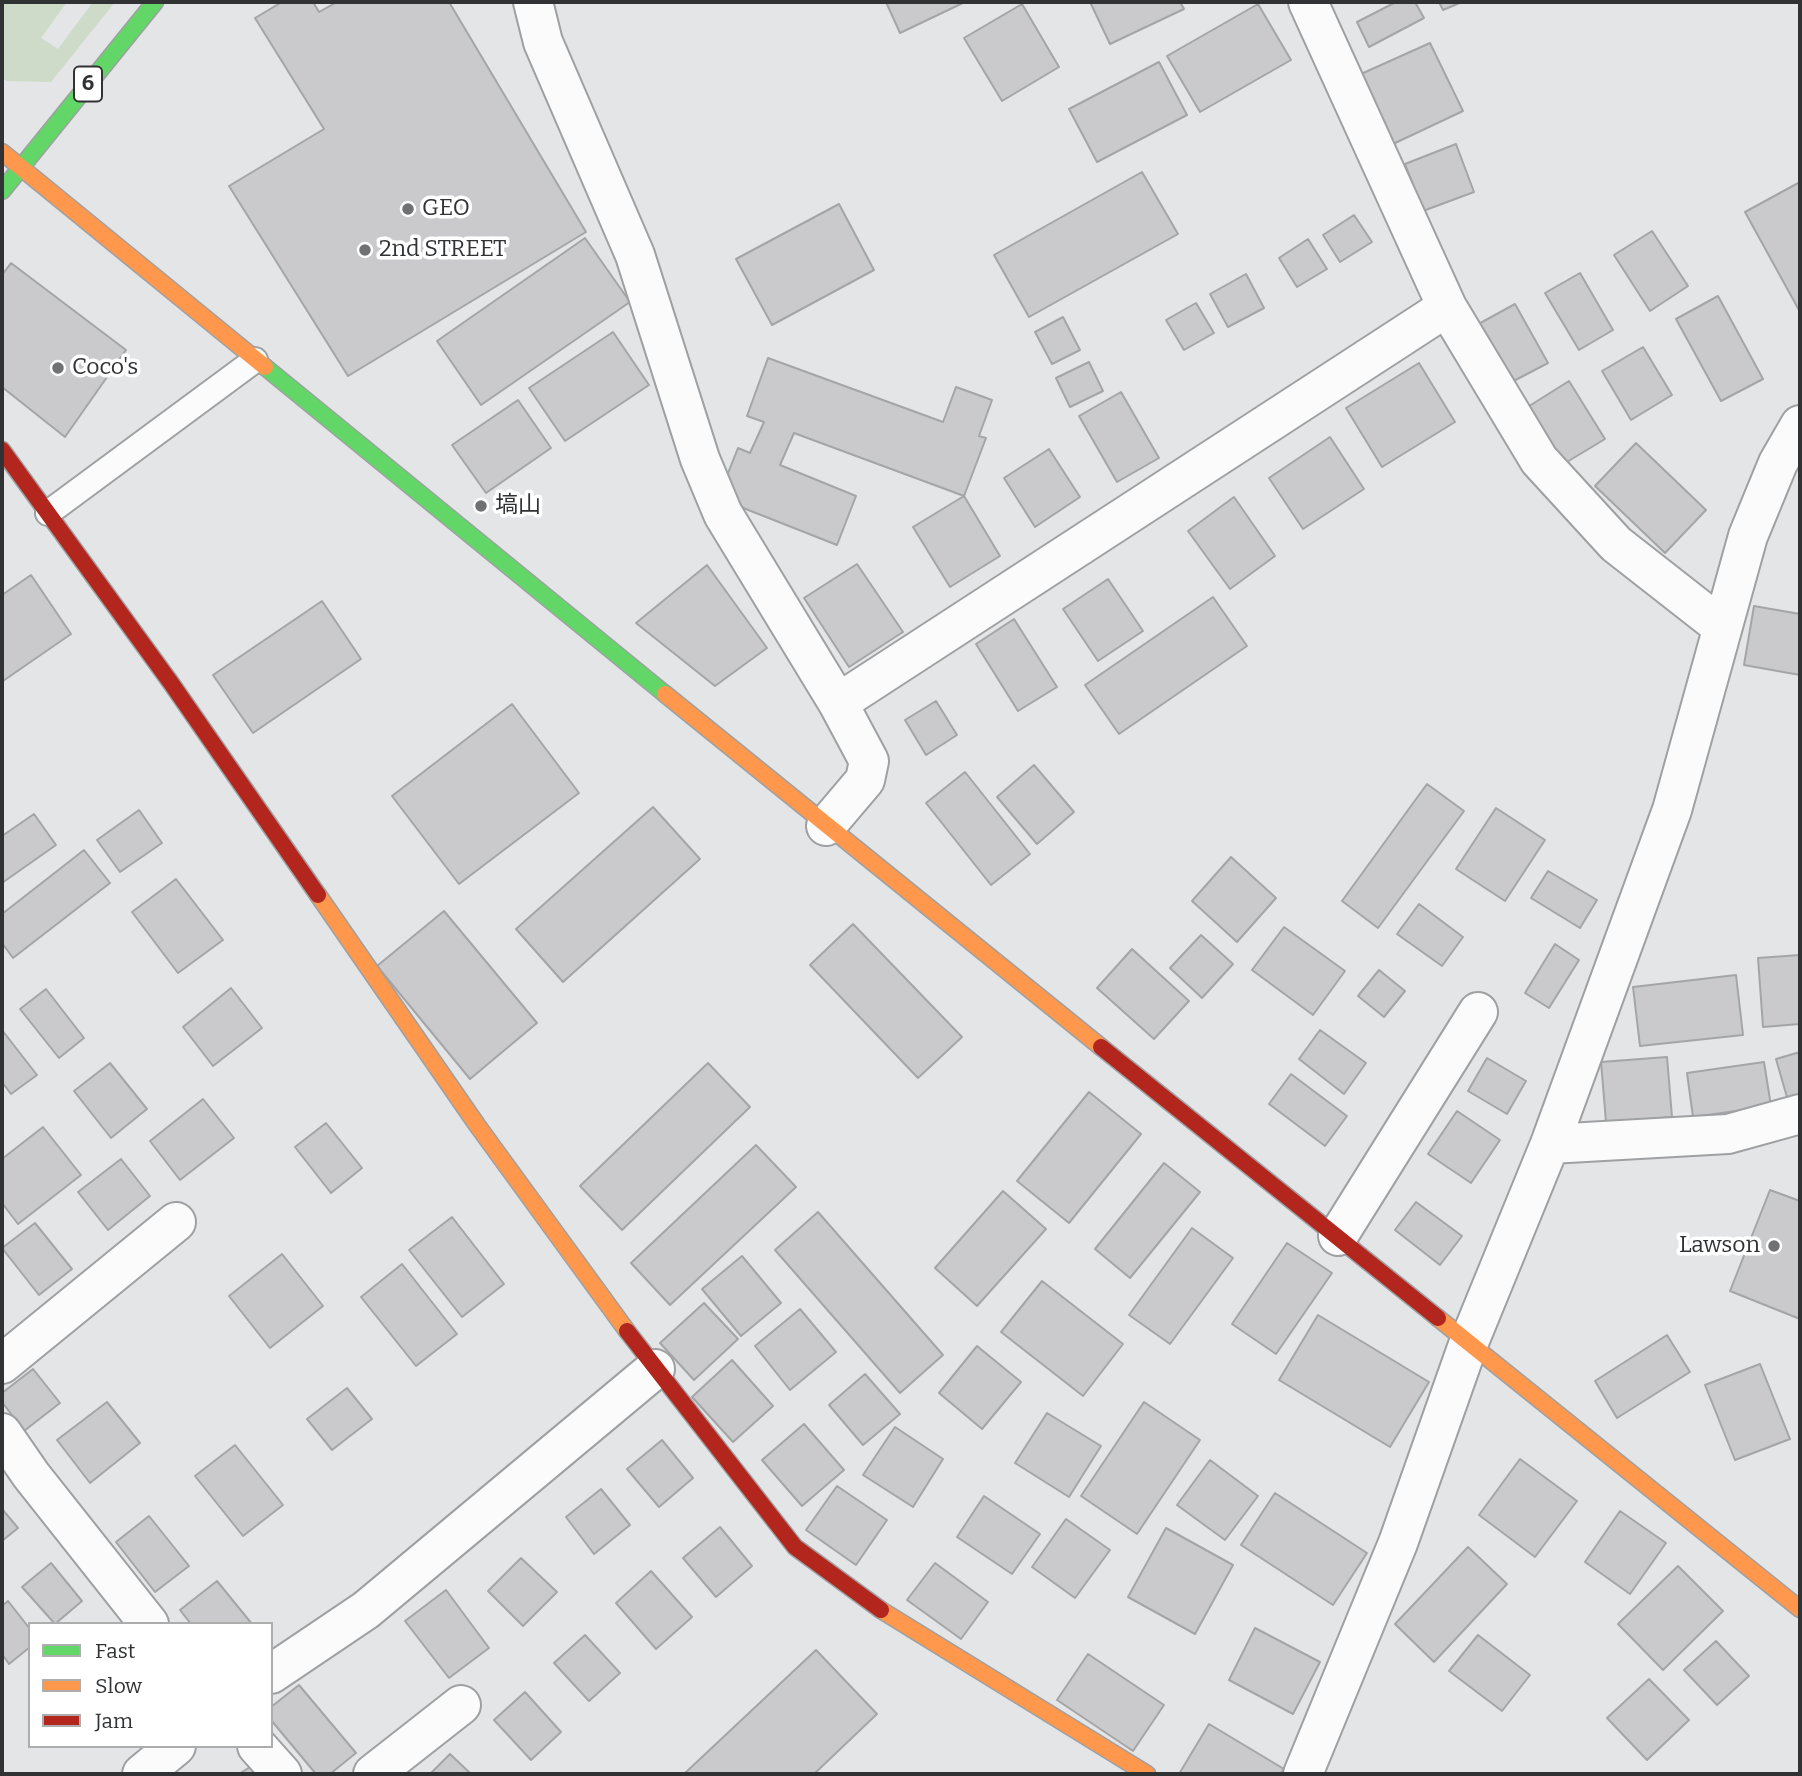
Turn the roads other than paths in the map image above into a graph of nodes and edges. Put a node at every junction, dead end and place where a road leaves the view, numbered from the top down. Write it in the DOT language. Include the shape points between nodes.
graph roads {
  1 [pos="155,2"];
  2 [pos="533,2"];
  3 [pos="1308,2"];
  4 [pos="2,152"];
  5 [pos="21,167"];
  6 [pos="2,191"];
  7 [pos="1447,307"];
  8 [pos="255,360"];
  9 [pos="1800,425"];
  10 [pos="2,450"];
  11 [pos="48,513"];
  12 [pos="1722,627"];
  13 [pos="838,703"];
  14 [pos="826,826"];
  15 [pos="1478,1012"];
  16 [pos="1800,1114"];
  17 [pos="1550,1144"];
  18 [pos="176,1222"];
  19 [pos="1338,1236"];
  20 [pos="1469,1342"];
  21 [pos="2,1364"];
  22 [pos="655,1369"];
  23 [pos="2,1433"];
  24 [pos="1800,1609"];
  25 [pos="147,1622"];
  26 [pos="273,1673"];
  27 [pos="461,1705"];
  28 [pos="174,1748"];
  29 [pos="259,1748"];
  30 [pos="142,1774"];
  31 [pos="282,1774"];
  32 [pos="373,1774"];
  33 [pos="1147,1774"];
  34 [pos="1303,1774"];
  1 -- 5 [label="main road, 6"];
  2 -- 13 [label="street" via="542,42 635,255 700,459 723,514"];
  3 -- 7 [label="street"];
  4 -- 5 [label="main road"];
  5 -- 6 [label="main road, 6"];
  5 -- 8 [label="main road"];
  7 -- 12 [label="street" via="1539,460 1616,544"];
  7 -- 13 [label="street"];
  8 -- 11 [label="lane"];
  8 -- 14 [label="main road"];
  9 -- 12 [label="street" via="1778,463 1748,536"];
  10 -- 11 [label="main road"];
  11 -- 22 [label="main road" via="477,1125"];
  12 -- 17 [label="street" via="1672,810"];
  13 -- 14 [label="street" via="869,761 865,780"];
  14 -- 19 [label="main road"];
  15 -- 19 [label="street"];
  16 -- 17 [label="street" via="1728,1134"];
  17 -- 20 [label="street"];
  18 -- 21 [label="street"];
  19 -- 20 [label="main road"];
  20 -- 24 [label="main road"];
  20 -- 34 [label="street" via="1398,1544"];
  22 -- 26 [label="street" via="366,1610"];
  22 -- 33 [label="main road" via="795,1547 894,1619"];
  23 -- 25 [label="street"];
  27 -- 32 [label="street"];
  28 -- 30 [label="street"];
  29 -- 31 [label="street"];
}
